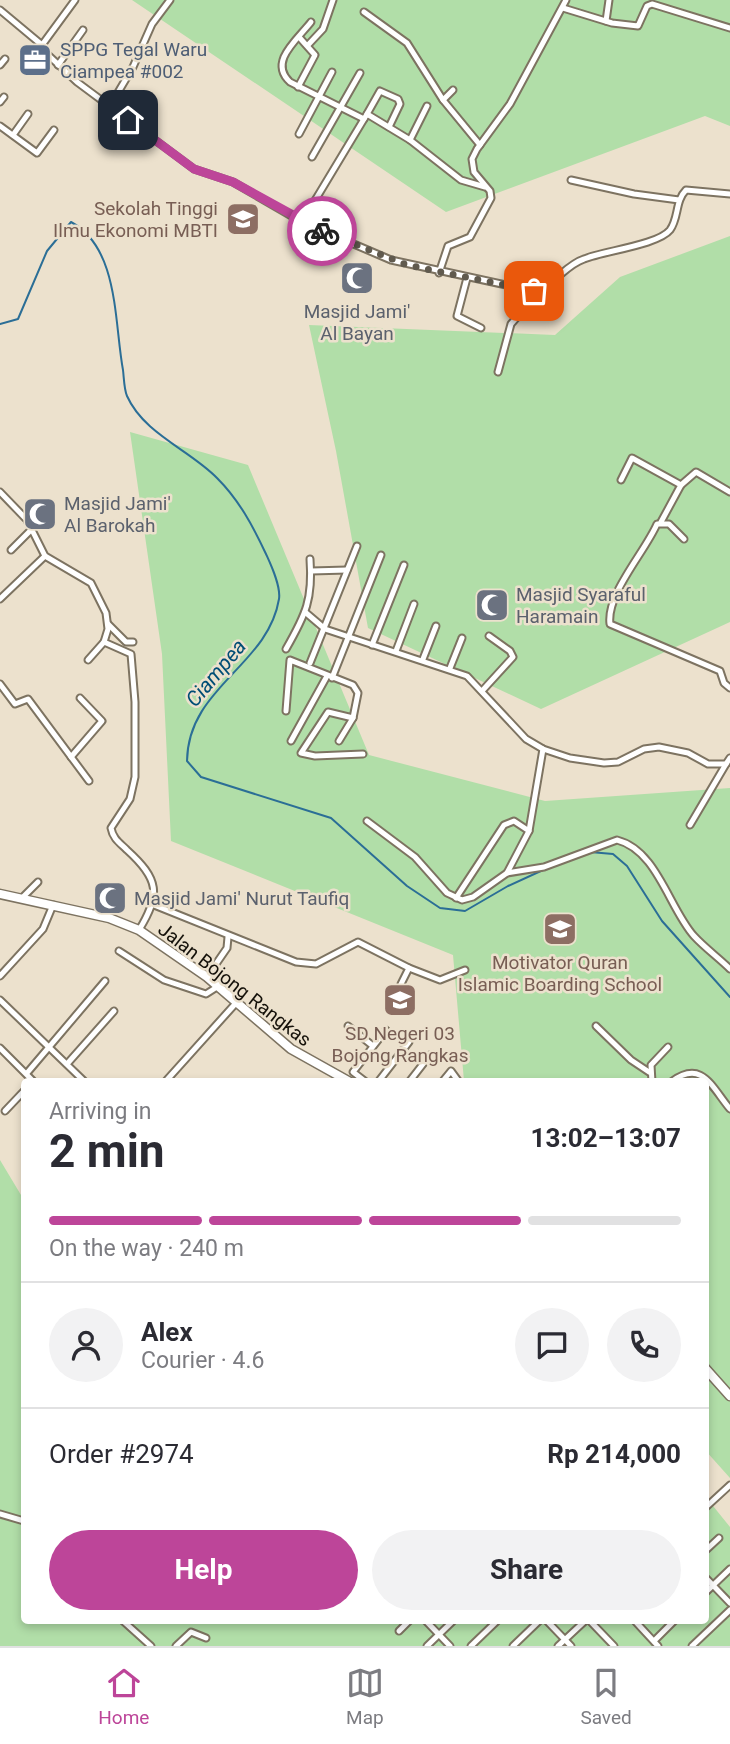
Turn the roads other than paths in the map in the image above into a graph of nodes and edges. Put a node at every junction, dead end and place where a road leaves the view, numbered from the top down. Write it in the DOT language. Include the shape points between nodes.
graph roads {
  1 [pos="75,0"];
  2 [pos="170,0"];
  3 [pos="333,0"];
  4 [pos="566,0"];
  5 [pos="609,0"];
  6 [pos="563,8"];
  7 [pos="0,10"];
  8 [pos="364,12"];
  9 [pos="606,21"];
  10 [pos="311,22"];
  11 [pos="730,28"];
  12 [pos="83,30"];
  13 [pos="299,37"];
  14 [pos="42,45"];
  15 [pos="308,45"];
  16 [pos="5,59"];
  17 [pos="0,65"];
  18 [pos="58,65"];
  19 [pos="332,72"];
  20 [pos="360,72"];
  21 [pos="299,87"];
  22 [pos="453,90"];
  23 [pos="318,98"];
  24 [pos="443,100"];
  25 [pos="110,106"];
  26 [pos="427,106"];
  27 [pos="340,108"];
  28 [pos="28,114"];
  29 [pos="366,117"];
  30 [pos="0,126"];
  31 [pos="389,127"];
  32 [pos="54,130"];
  33 [pos="299,134"];
  34 [pos="13,135"];
  35 [pos="410,140"];
  36 [pos="480,145"];
  37 [pos="312,157"];
  38 [pos="571,180"];
  39 [pos="485,187"];
  40 [pos="730,194"];
  41 [pos="679,200"];
  42 [pos="302,222"];
  43 [pos="439,273"];
  44 [pos="467,278"];
  45 [pos="534,291"];
  46 [pos="481,328"];
  47 [pos="498,372"];
  48 [pos="621,480"];
  49 [pos="681,485"];
  50 [pos="0,492"];
  51 [pos="730,492"];
  52 [pos="662,522"];
  53 [pos="32,529"];
  54 [pos="684,539"];
  55 [pos="357,546"];
  56 [pos="11,550"];
  57 [pos="381,555"];
  58 [pos="45,556"];
  59 [pos="310,559"];
  60 [pos="404,565"];
  61 [pos="347,570"];
  62 [pos="311,571"];
  63 [pos="0,599"];
  64 [pos="414,604"];
  65 [pos="305,612"];
  66 [pos="107,621"];
  67 [pos="436,626"];
  68 [pos="326,629"];
  69 [pos="489,636"];
  70 [pos="348,637"];
  71 [pos="461,638"];
  72 [pos="104,642"];
  73 [pos="133,642"];
  74 [pos="372,645"];
  75 [pos="286,649"];
  76 [pos="396,651"];
  77 [pos="423,659"];
  78 [pos="88,660"];
  79 [pos="310,663"];
  80 [pos="450,668"];
  81 [pos="329,677"];
  82 [pos="0,684"];
  83 [pos="730,688"];
  84 [pos="482,691"];
  85 [pos="80,698"];
  86 [pos="286,711"];
  87 [pos="354,718"];
  88 [pos="291,741"];
  89 [pos="339,741"];
  90 [pos="543,749"];
  91 [pos="363,754"];
  92 [pos="71,757"];
  93 [pos="728,761"];
  94 [pos="89,781"];
  95 [pos="366,821"];
  96 [pos="690,825"];
  97 [pos="529,831"];
  98 [pos="507,873"];
  99 [pos="38,882"];
  100 [pos="0,894"];
  101 [pos="456,898"];
  102 [pos="21,899"];
  103 [pos="53,905"];
  104 [pos="154,905"];
  105 [pos="139,930"];
  106 [pos="228,937"];
  107 [pos="119,951"];
  108 [pos="409,968"];
  109 [pos="465,970"];
  110 [pos="730,970"];
  111 [pos="0,976"];
  112 [pos="207,978"];
  113 [pos="105,981"];
  114 [pos="401,984"];
  115 [pos="217,987"];
  116 [pos="0,1000"];
  117 [pos="236,1003"];
  118 [pos="114,1011"];
  119 [pos="348,1026"];
  120 [pos="596,1026"];
  121 [pos="386,1030"];
  122 [pos="409,1042"];
  123 [pos="50,1046"];
  124 [pos="373,1046"];
  125 [pos="668,1047"];
  126 [pos="0,1048"];
  127 [pos="430,1055"];
  128 [pos="67,1064"];
  129 [pos="649,1072"];
  130 [pos="27,1073"];
  131 [pos="31,1078"];
  132 [pos="81,1078"];
  133 [pos="168,1078"];
  134 [pos="343,1078"];
  135 [pos="361,1078"];
  136 [pos="381,1078"];
  137 [pos="412,1078"];
  138 [pos="651,1078"];
  139 [pos="676,1078"];
  140 [pos="705,1078"];
  141 [pos="709,1083"];
  142 [pos="21,1094"];
  143 [pos="730,1109"];
  144 [pos="5,1111"];
  145 [pos="709,1372"];
  146 [pos="730,1396"];
  147 [pos="728,1487"];
  148 [pos="709,1505"];
  149 [pos="0,1514"];
  150 [pos="21,1520"];
  151 [pos="719,1538"];
  152 [pos="709,1547"];
  153 [pos="730,1569"];
  154 [pos="709,1581"];
  155 [pos="713,1585"];
  156 [pos="709,1589"];
  157 [pos="730,1603"];
  158 [pos="730,1611"];
  159 [pos="126,1624"];
  160 [pos="406,1624"];
  161 [pos="429,1624"];
  162 [pos="450,1624"];
  163 [pos="494,1624"];
  164 [pos="536,1624"];
  165 [pos="551,1624"];
  166 [pos="583,1624"];
  167 [pos="592,1624"];
  168 [pos="638,1624"];
  169 [pos="673,1624"];
  170 [pos="399,1631"];
  171 [pos="439,1635"];
  172 [pos="206,1638"];
  173 [pos="565,1639"];
  174 [pos="656,1644"];
  175 [pos="151,1646"];
  176 [pos="176,1646"];
  177 [pos="427,1646"];
  178 [pos="450,1646"];
  179 [pos="471,1646"];
  180 [pos="513,1646"];
  181 [pos="558,1646"];
  182 [pos="571,1646"];
  183 [pos="614,1646"];
  184 [pos="692,1646"];
  1 -- 14 [label="street"];
  2 -- 25 [label="street" via="152,24"];
  3 -- 15 [label="street" via="323,29"];
  4 -- 6 [label="street"];
  5 -- 9 [label="street"];
  6 -- 9 [label="street"];
  6 -- 36 [label="street" via="510,104"];
  7 -- 14 [label="street"];
  8 -- 24 [label="street" via="407,43"];
  9 -- 11 [label="street" via="638,26 652,4"];
  10 -- 13 [label="street"];
  12 -- 18 [label="street"];
  13 -- 15 [label="street"];
  13 -- 21 [label="street" via="279,68"];
  14 -- 18 [label="street"];
  15 -- 21 [label="street" via="314,60"];
  16 -- 17 [label="street"];
  18 -- 25 [label="street"];
  19 -- 23 [label="street"];
  20 -- 27 [label="street"];
  21 -- 23 [label="street"];
  22 -- 24 [label="street"];
  23 -- 27 [label="street"];
  23 -- 33 [label="street"];
  24 -- 36 [label="street"];
  25 -- 42 [label="street" via="181,162 239,185"];
  26 -- 35 [label="street"];
  27 -- 29 [label="street"];
  27 -- 37 [label="street"];
  28 -- 34 [label="street"];
  29 -- 31 [label="street"];
  29 -- 31 [label="street" via="380,91 400,104"];
  29 -- 42 [label="street"];
  30 -- 34 [label="street"];
  31 -- 35 [label="street"];
  32 -- 34 [label="street" via="37,153"];
  35 -- 39 [label="street" via="461,180"];
  36 -- 39 [label="street" via="473,166"];
  38 -- 41 [label="street"];
  39 -- 43 [label="street" via="492,195 477,229 449,246"];
  40 -- 41 [label="street" via="691,188"];
  41 -- 45 [label="street" via="667,233 581,259"];
  42 -- 43 [label="street" via="378,255"];
  43 -- 44 [label="street"];
  44 -- 45 [label="street"];
  44 -- 46 [label="street" via="457,316"];
  45 -- 47 [label="street" via="511,324"];
  48 -- 49 [label="street" via="632,458"];
  49 -- 51 [label="street" via="696,472"];
  49 -- 52 [label="street"];
  50 -- 53 [label="street"];
  52 -- 54 [label="street"];
  52 -- 83 [label="street" via="624,580 610,624 720,671"];
  53 -- 56 [label="street"];
  53 -- 58 [label="street"];
  55 -- 61 [label="street"];
  57 -- 70 [label="street"];
  58 -- 63 [label="street"];
  58 -- 66 [label="street" via="91,583"];
  59 -- 62 [label="street"];
  60 -- 74 [label="street"];
  61 -- 62 [label="street"];
  61 -- 68 [label="street"];
  62 -- 65 [label="street" via="312,590"];
  64 -- 76 [label="street"];
  65 -- 68 [label="street"];
  65 -- 75 [label="street"];
  66 -- 72 [label="street"];
  66 -- 73 [label="street" via="126,642"];
  67 -- 77 [label="street"];
  68 -- 70 [label="street"];
  68 -- 79 [label="street"];
  69 -- 84 [label="street" via="513,657"];
  70 -- 74 [label="street"];
  70 -- 81 [label="street"];
  71 -- 80 [label="street"];
  72 -- 78 [label="street"];
  72 -- 104 [label="street, Jalan Bojong Rangkas" via="130,653 135,702 134,790 112,823 112,834 147,868"];
  74 -- 76 [label="street"];
  76 -- 77 [label="street"];
  77 -- 80 [label="street"];
  80 -- 84 [label="street"];
  81 -- 86 [label="street" via="290,660"];
  81 -- 87 [label="street" via="355,687"];
  81 -- 88 [label="street"];
  82 -- 92 [label="street" via="15,704 28,699"];
  84 -- 90 [label="street" via="526,739"];
  85 -- 92 [label="street" via="102,721"];
  87 -- 89 [label="street"];
  87 -- 91 [label="street" via="328,712 301,753"];
  90 -- 93 [label="street" via="604,764 659,747 688,753 708,764"];
  90 -- 97 [label="street"];
  92 -- 94 [label="street"];
  93 -- 96 [label="street"];
  95 -- 101 [label="street" via="415,858"];
  97 -- 98 [label="street"];
  97 -- 101 [label="street" via="513,821 506,823"];
  98 -- 101 [label="street" via="468,900"];
  98 -- 110 [label="street" via="544,867 617,840 625,842 658,878 694,935"];
  99 -- 102 [label="street"];
  100 -- 102 [label="main road, Jalan Bojong Rangkas"];
  102 -- 103 [label="main road, Jalan Bojong Rangkas"];
  103 -- 105 [label="main road, Jalan Bojong Rangkas"];
  103 -- 111 [label="street" via="43,929"];
  104 -- 105 [label="street, Jalan Bojong Rangkas"];
  104 -- 106 [label="street"];
  105 -- 112 [label="main road, Jalan Bojong Rangkas"];
  106 -- 108 [label="street" via="310,965 355,941"];
  106 -- 112 [label="street" via="227,948"];
  107 -- 115 [label="street" via="177,986 206,994"];
  108 -- 109 [label="street" via="440,980"];
  108 -- 114 [label="street"];
  112 -- 115 [label="main road, Jalan Bojong Rangkas"];
  113 -- 123 [label="street"];
  115 -- 117 [label="main road, Jalan Bojong Rangkas"];
  116 -- 123 [label="street"];
  117 -- 133 [label="street"];
  117 -- 134 [label="main road, Jalan Bojong Rangkas" via="291,1049"];
  118 -- 128 [label="street"];
  119 -- 124 [label="street"];
  120 -- 129 [label="street"];
  121 -- 124 [label="street"];
  122 -- 136 [label="street"];
  123 -- 128 [label="street"];
  123 -- 130 [label="street"];
  124 -- 135 [label="street" via="353,1072"];
  125 -- 129 [label="street"];
  126 -- 130 [label="street"];
  127 -- 137 [label="street"];
  128 -- 132 [label="street"];
  129 -- 138 [label="street"];
  130 -- 131 [label="street"];
  139 -- 140 [label="street" via="686,1071"];
  141 -- 143 [label="street"];
  142 -- 144 [label="street"];
  145 -- 146 [label="main road"];
  147 -- 148 [label="street"];
  149 -- 150 [label="street"];
  151 -- 152 [label="street"];
  153 -- 155 [label="street"];
  154 -- 155 [label="street"];
  155 -- 156 [label="street"];
  155 -- 157 [label="street"];
  158 -- 184 [label="street"];
  159 -- 175 [label="street"];
  160 -- 170 [label="street"];
  161 -- 171 [label="street"];
  162 -- 171 [label="street"];
  163 -- 179 [label="street"];
  164 -- 180 [label="street"];
  165 -- 173 [label="street"];
  166 -- 173 [label="street"];
  167 -- 183 [label="street"];
  168 -- 174 [label="street"];
  169 -- 174 [label="street"];
  171 -- 177 [label="street"];
  171 -- 178 [label="street"];
  172 -- 176 [label="street" via="191,1632"];
  173 -- 181 [label="street"];
  173 -- 182 [label="street"];
}
